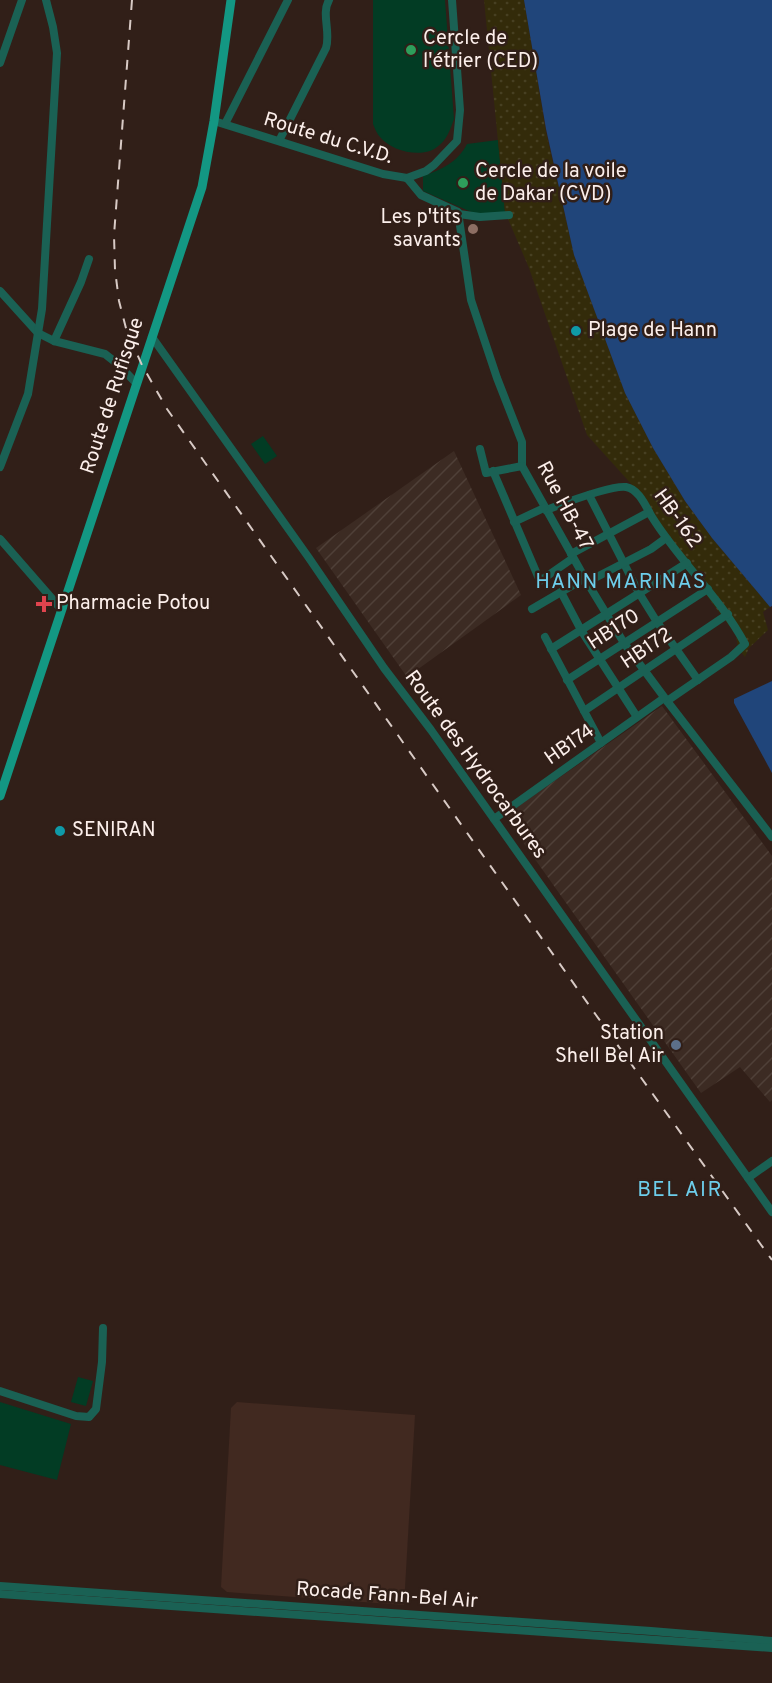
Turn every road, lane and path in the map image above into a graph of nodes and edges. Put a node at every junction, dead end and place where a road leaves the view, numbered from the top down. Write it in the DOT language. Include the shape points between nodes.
graph roads {
  1 [pos="22,0"];
  2 [pos="46,0"];
  3 [pos="231,0"];
  4 [pos="288,0"];
  5 [pos="329,0"];
  6 [pos="452,0"];
  7 [pos="0,63"];
  8 [pos="214,121"];
  9 [pos="225,124"];
  10 [pos="279,141"];
  11 [pos="407,178"];
  12 [pos="458,213"];
  13 [pos="509,215"];
  14 [pos="89,259"];
  15 [pos="0,291"];
  16 [pos="38,333"];
  17 [pos="152,337"];
  18 [pos="54,341"];
  19 [pos="136,383"];
  20 [pos="480,449"];
  21 [pos="522,466"];
  22 [pos="0,467"];
  23 [pos="489,472"];
  24 [pos="589,495"];
  25 [pos="545,509"];
  26 [pos="649,512"];
  27 [pos="514,522"];
  28 [pos="608,534"];
  29 [pos="666,538"];
  30 [pos="0,539"];
  31 [pos="572,556"];
  32 [pos="687,562"];
  33 [pos="623,564"];
  34 [pos="586,580"];
  35 [pos="708,589"];
  36 [pos="561,592"];
  37 [pos="639,593"];
  38 [pos="61,609"];
  39 [pos="532,609"];
  40 [pos="606,614"];
  41 [pos="728,614"];
  42 [pos="657,622"];
  43 [pos="581,630"];
  44 [pos="545,637"];
  45 [pos="624,643"];
  46 [pos="745,644"];
  47 [pos="551,649"];
  48 [pos="676,649"];
  49 [pos="600,659"];
  50 [pos="644,671"];
  51 [pos="567,680"];
  52 [pos="698,680"];
  53 [pos="618,688"];
  54 [pos="665,700"];
  55 [pos="584,711"];
  56 [pos="637,717"];
  57 [pos="600,743"];
  58 [pos="0,796"];
  59 [pos="494,819"];
  60 [pos="772,837"];
  61 [pos="772,1161"];
  62 [pos="748,1178"];
  63 [pos="772,1212"];
  64 [pos="103,1328"];
  65 [pos="0,1391"];
  66 [pos="0,1586"];
  67 [pos="0,1594"];
  68 [pos="772,1641"];
  69 [pos="772,1648"];
  1 -- 7 [label="street"];
  2 -- 16 [label="street" via="57,53"];
  3 -- 8 [label="main road, Route de Rufisque"];
  4 -- 9 [label="street"];
  5 -- 10 [label="street" via="325,6 326,48"];
  6 -- 11 [label="street" via="460,104 457,141 426,171"];
  8 -- 9 [label="street, Route du C.V.D."];
  8 -- 17 [label="main road, Route de Rufisque" via="202,187"];
  9 -- 10 [label="street, Route du C.V.D."];
  10 -- 11 [label="street, Route du C.V.D."];
  11 -- 12 [label="street, Route du C.V.D." via="421,195"];
  12 -- 13 [label="street, Route du C.V.D." via="480,217"];
  12 -- 21 [label="street, Rue HB-47" via="471,300 522,442"];
  14 -- 18 [label="street"];
  15 -- 16 [label="street"];
  16 -- 18 [label="street"];
  16 -- 22 [label="street" via="28,394"];
  17 -- 19 [label="main road, Route de Rufisque"];
  17 -- 59 [label="street, Route des Hydrocarbures"];
  18 -- 19 [label="street" via="105,354"];
  19 -- 38 [label="main road, Route de Rufisque"];
  20 -- 23 [label="street"];
  21 -- 23 [label="street"];
  21 -- 25 [label="street, Rue HB-47"];
  23 -- 27 [label="street"];
  24 -- 25 [label="street, HB-162"];
  24 -- 26 [label="street, HB-162" via="628,487 637,493"];
  24 -- 28 [label="street"];
  25 -- 27 [label="street, HB-162"];
  25 -- 31 [label="street, Rue HB-47"];
  26 -- 28 [label="street"];
  26 -- 29 [label="street, HB-162"];
  27 -- 31 [label="street" via="540,581"];
  28 -- 31 [label="street"];
  28 -- 33 [label="street"];
  29 -- 32 [label="street, HB-162"];
  29 -- 33 [label="street"];
  30 -- 38 [label="street"];
  31 -- 34 [label="street, Rue HB-47"];
  32 -- 35 [label="street, HB-162"];
  32 -- 37 [label="street"];
  33 -- 34 [label="street"];
  33 -- 37 [label="street"];
  34 -- 36 [label="street"];
  34 -- 40 [label="street, Rue HB-47"];
  35 -- 41 [label="street, HB-162"];
  35 -- 42 [label="street, HB170"];
  36 -- 39 [label="street"];
  36 -- 43 [label="street"];
  37 -- 40 [label="street"];
  37 -- 42 [label="street"];
  38 -- 58 [label="main road, Route de Rufisque"];
  40 -- 43 [label="street"];
  40 -- 45 [label="street, Rue HB-47"];
  41 -- 46 [label="street, HB-162"];
  41 -- 48 [label="street, HB172"];
  42 -- 45 [label="street, HB170"];
  42 -- 48 [label="street"];
  43 -- 47 [label="street"];
  43 -- 49 [label="street"];
  44 -- 47 [label="street"];
  45 -- 49 [label="street, HB170"];
  45 -- 50 [label="street, Rue HB-47"];
  46 -- 52 [label="street, HB174"];
  47 -- 51 [label="street"];
  48 -- 50 [label="street, HB172"];
  48 -- 52 [label="street"];
  49 -- 51 [label="street, HB170"];
  49 -- 53 [label="street"];
  50 -- 53 [label="street, HB172"];
  50 -- 54 [label="street, Rue HB-47"];
  51 -- 55 [label="street"];
  52 -- 54 [label="street, HB174"];
  53 -- 55 [label="street, HB172"];
  53 -- 56 [label="street"];
  54 -- 56 [label="street, HB174"];
  54 -- 60 [label="street, Rue HB-47"];
  55 -- 57 [label="street"];
  56 -- 57 [label="street, HB174"];
  57 -- 59 [label="street, HB174"];
  59 -- 62 [label="street, Route des Hydrocarbures"];
  61 -- 62 [label="street"];
  62 -- 63 [label="street, Route des Hydrocarbures"];
  64 -- 65 [label="street" via="96,1410 89,1417"];
  66 -- 68 [label="street, Rocade Fann-Bel Air"];
  67 -- 69 [label="street, Rocade Fann-Bel Air"];
}
